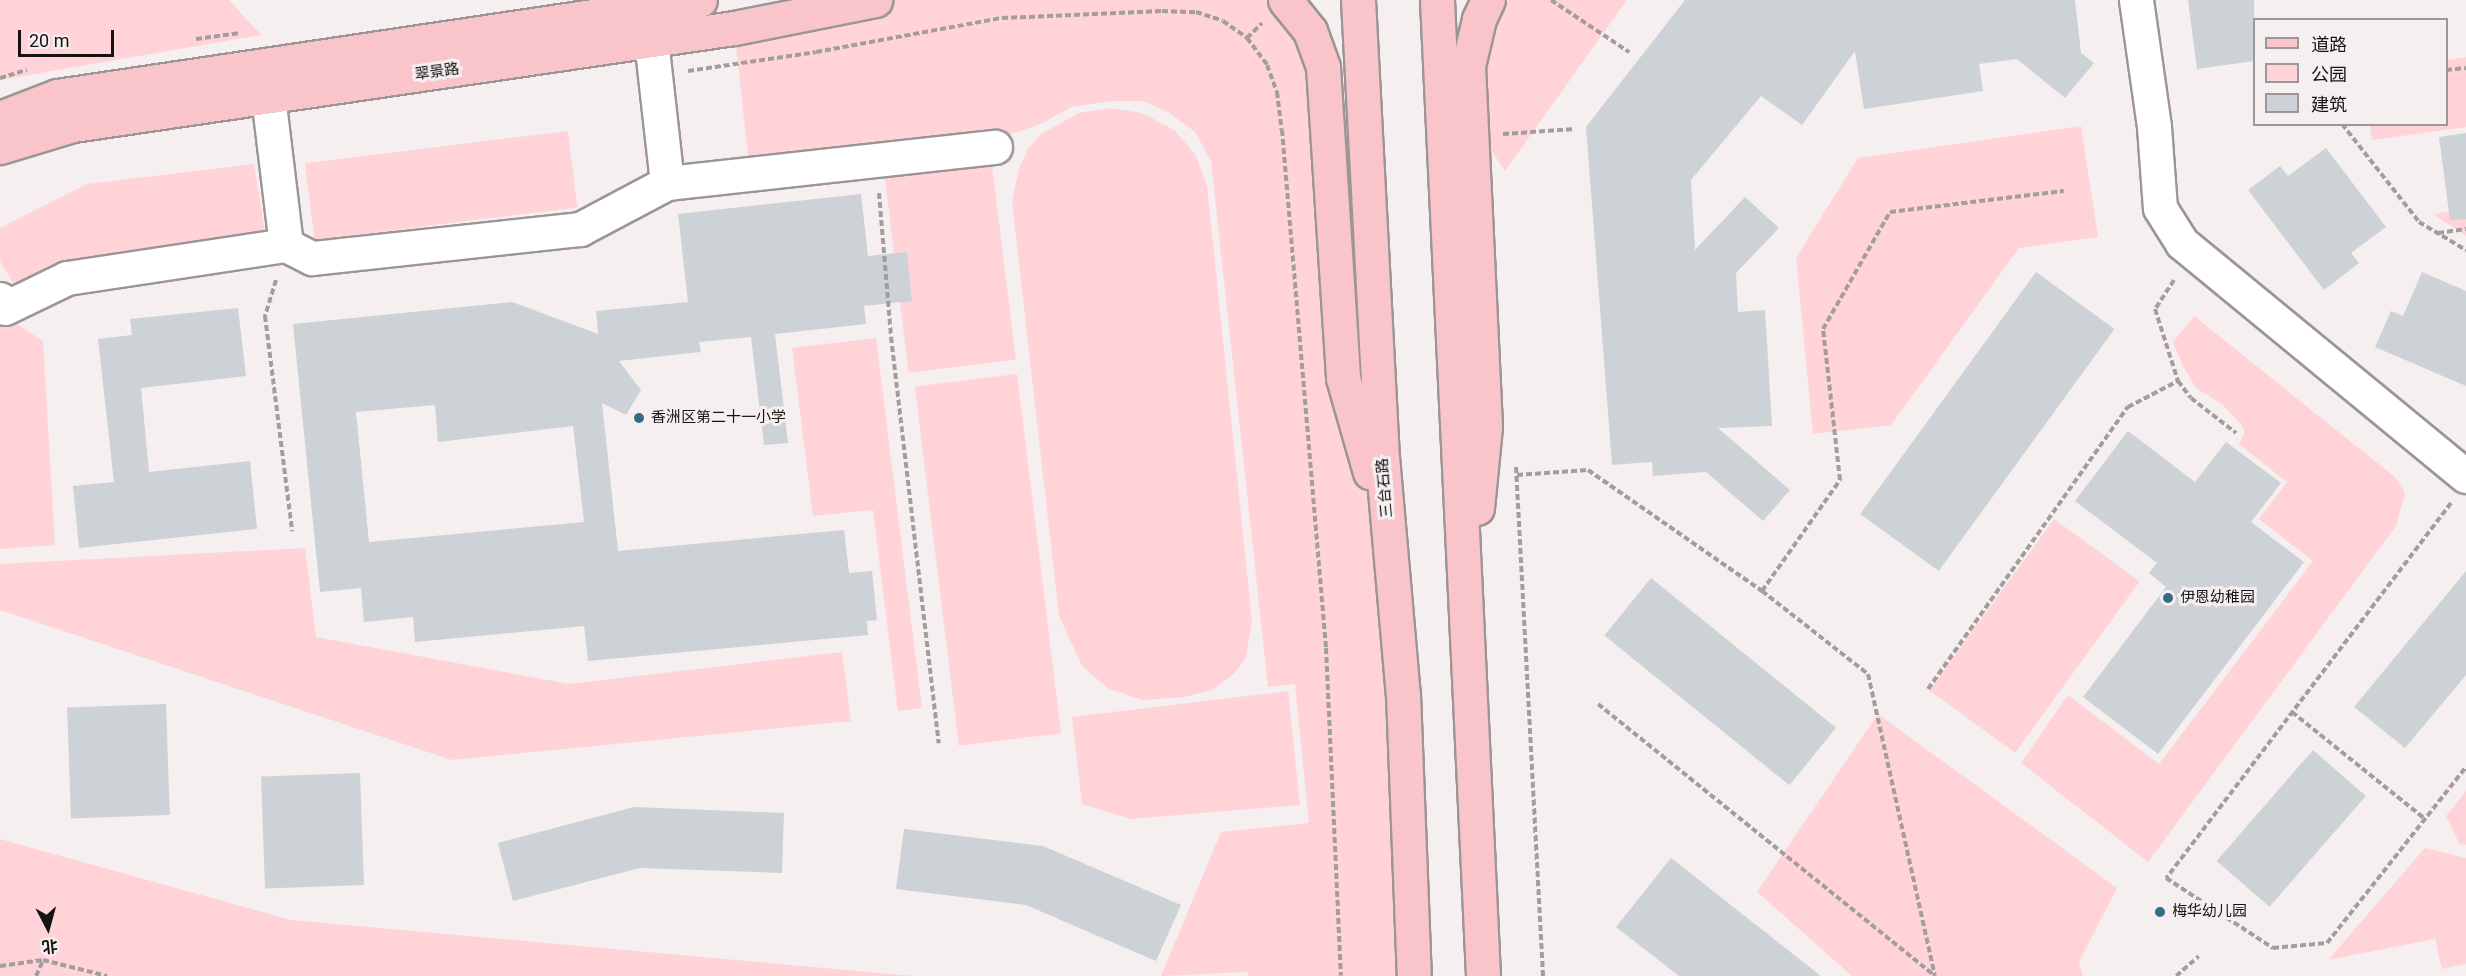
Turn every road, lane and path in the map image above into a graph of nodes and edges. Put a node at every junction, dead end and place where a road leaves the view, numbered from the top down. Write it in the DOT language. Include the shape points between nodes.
graph roads {
  1 [pos="700,0"];
  2 [pos="875,0"];
  3 [pos="1286,0"];
  4 [pos="1358,0"];
  5 [pos="1437,0"];
  6 [pos="1488,0"];
  7 [pos="1551,0"];
  8 [pos="2136,0"];
  9 [pos="651,40"];
  10 [pos="1629,52"];
  11 [pos="2466,68"];
  12 [pos="2448,70"];
  13 [pos="654,76"];
  14 [pos="268,96"];
  15 [pos="0,118"];
  16 [pos="1501,123"];
  17 [pos="2344,126"];
  18 [pos="1575,129"];
  19 [pos="1501,134"];
  20 [pos="1502,146"];
  21 [pos="0,147"];
  22 [pos="995,147"];
  23 [pos="876,160"];
  24 [pos="667,183"];
  25 [pos="2064,191"];
  26 [pos="2466,229"];
  27 [pos="2438,233"];
  28 [pos="286,245"];
  29 [pos="2466,250"];
  30 [pos="2193,252"];
  31 [pos="0,298"];
  32 [pos="2178,381"];
  33 [pos="2236,433"];
  34 [pos="1516,464"];
  35 [pos="1517,475"];
  36 [pos="2462,484"];
  37 [pos="291,531"];
  38 [pos="1390,543"];
  39 [pos="1762,591"];
  40 [pos="1465,626"];
  41 [pos="1928,689"];
  42 [pos="1598,704"];
  43 [pos="2292,712"];
  44 [pos="939,743"];
  45 [pos="2466,767"];
  46 [pos="2425,819"];
  47 [pos="2199,956"];
  48 [pos="44,960"];
  49 [pos="0,966"];
  50 [pos="36,976"];
  51 [pos="107,976"];
  52 [pos="1341,976"];
  53 [pos="1414,976"];
  54 [pos="1483,976"];
  55 [pos="1543,976"];
  56 [pos="1935,976"];
  57 [pos="2176,976"];
  1 -- 15 [label="main road" via="57,96"];
  2 -- 9 [label="main road, 翠景路"];
  3 -- 38 [label="main road" via="1310,31 1323,67 1343,378"];
  4 -- 38 [label="main road, 三台石路" via="1381,445"];
  5 -- 40 [label="main road"];
  6 -- 40 [label="main road" via="1479,19 1468,66 1485,426"];
  7 -- 10 [label="path"];
  8 -- 30 [label="lane" via="2154,127 2160,208 2182,243"];
  9 -- 13 [label="lane"];
  9 -- 14 [label="main road, 翠景路"];
  11 -- 12 [label="path"];
  13 -- 24 [label="lane"];
  13 -- 52 [label="path" via="1002,18 1196,12 1223,21 1247,38 1270,74 1282,130 1326,648"];
  14 -- 21 [label="main road, 翠景路" via="74,125"];
  14 -- 28 [label="lane"];
  16 -- 19 [label="path"];
  17 -- 27 [label="path" via="2420,222"];
  18 -- 19 [label="path"];
  19 -- 20 [label="path"];
  22 -- 23 [label="lane"];
  23 -- 24 [label="lane"];
  23 -- 44 [label="path" via="891,337"];
  24 -- 28 [label="lane" via="580,229 312,258"];
  25 -- 39 [label="path" via="1890,212 1822,329 1840,480"];
  26 -- 27 [label="path"];
  27 -- 29 [label="path"];
  28 -- 31 [label="lane" via="68,278 5,308"];
  28 -- 37 [label="path" via="265,316"];
  30 -- 32 [label="path" via="2155,309"];
  30 -- 36 [label="lane"];
  32 -- 33 [label="path" via="2191,398"];
  32 -- 41 [label="path" via="2128,407"];
  34 -- 35 [label="path"];
  35 -- 39 [label="path" via="1588,470"];
  35 -- 55 [label="path"];
  36 -- 43 [label="path"];
  38 -- 53 [label="main road, 三台石路" via="1403,694"];
  39 -- 56 [label="path" via="1868,674"];
  40 -- 54 [label="main road"];
  42 -- 56 [label="path"];
  43 -- 46 [label="path"];
  43 -- 46 [label="path" via="2166,878 2273,948 2327,943"];
  45 -- 46 [label="path"];
  47 -- 57 [label="path"];
  48 -- 49 [label="path"];
  48 -- 50 [label="path"];
  48 -- 51 [label="path"];
}
